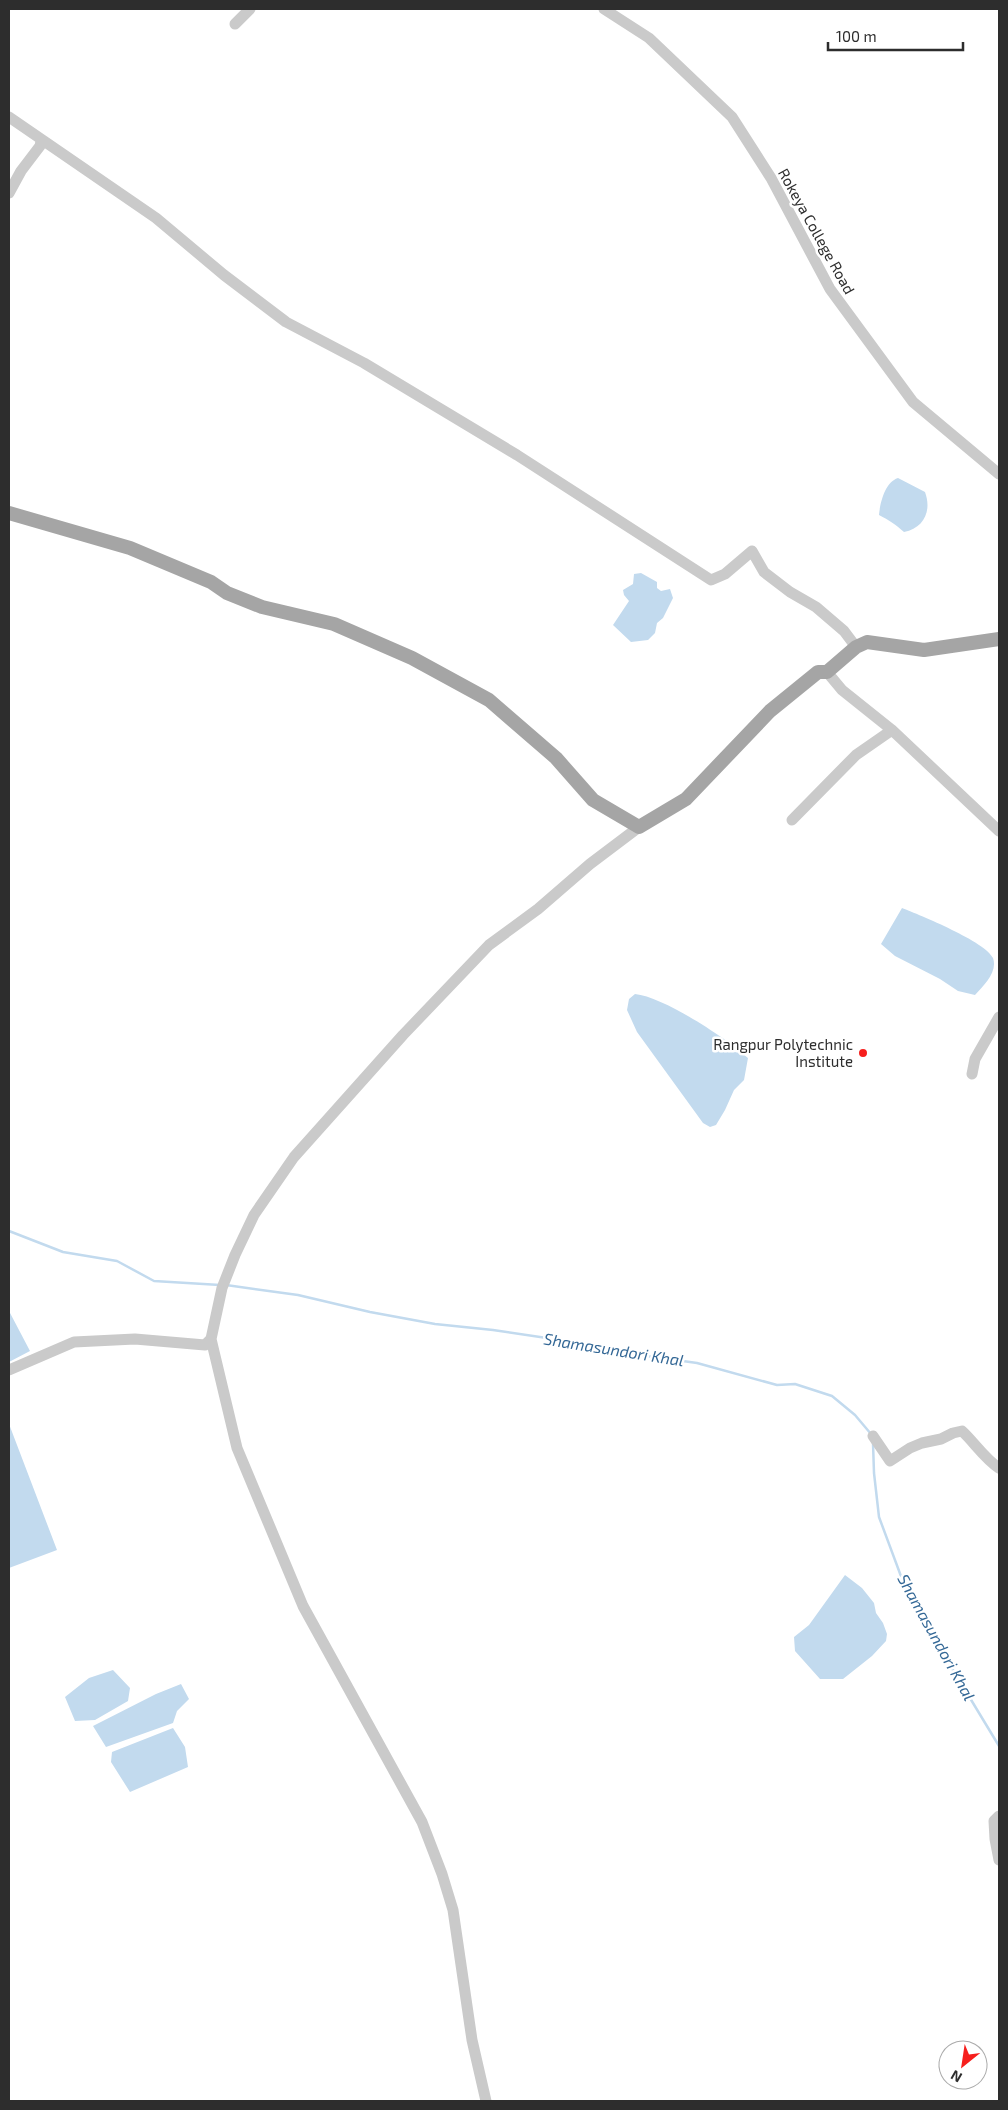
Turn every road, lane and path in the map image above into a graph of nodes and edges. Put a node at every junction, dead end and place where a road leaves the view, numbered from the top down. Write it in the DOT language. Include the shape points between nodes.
graph roads {
  1 [pos="250,9"];
  2 [pos="604,9"];
  3 [pos="235,24"];
  4 [pos="9,117"];
  5 [pos="41,141"];
  6 [pos="9,193"];
  7 [pos="999,474"];
  8 [pos="9,513"];
  9 [pos="999,639"];
  10 [pos="856,647"];
  11 [pos="827,672"];
  12 [pos="892,730"];
  13 [pos="792,820"];
  14 [pos="639,827"];
  15 [pos="999,831"];
  16 [pos="999,1017"];
  17 [pos="972,1074"];
  18 [pos="211,1338"];
  19 [pos="9,1370"];
  20 [pos="873,1436"];
  21 [pos="999,1468"];
  22 [pos="999,1816"];
  23 [pos="999,1860"];
  24 [pos="486,2101"];
  1 -- 3 [label="street"];
  2 -- 7 [label="street, Rokeya College Road" via="649,38 732,117 771,178 830,289 913,402"];
  4 -- 5 [label="street"];
  5 -- 6 [label="street"];
  5 -- 10 [label="street" via="156,218 286,322 364,362 711,580 725,574 752,550 764,572 816,607 844,631"];
  8 -- 14 [label="main road" via="130,548 262,607 334,624 412,658 489,700 556,758 593,800"];
  9 -- 10 [label="main road" via="924,650 867,642"];
  10 -- 11 [label="main road"];
  11 -- 12 [label="street" via="842,690"];
  11 -- 14 [label="main road" via="818,672 770,711 686,798"];
  12 -- 13 [label="street" via="856,755"];
  12 -- 15 [label="street"];
  14 -- 18 [label="street" via="489,945 294,1157 254,1215 222,1288"];
  16 -- 17 [label="street" via="975,1059"];
  18 -- 19 [label="street" via="204,1344 136,1339 74,1342"];
  18 -- 24 [label="street" via="237,1448 303,1606 422,1822 442,1874 453,1910 472,2040"];
  20 -- 21 [label="street" via="890,1462 910,1448 962,1431"];
  22 -- 23 [label="street" via="994,1821"];
}
